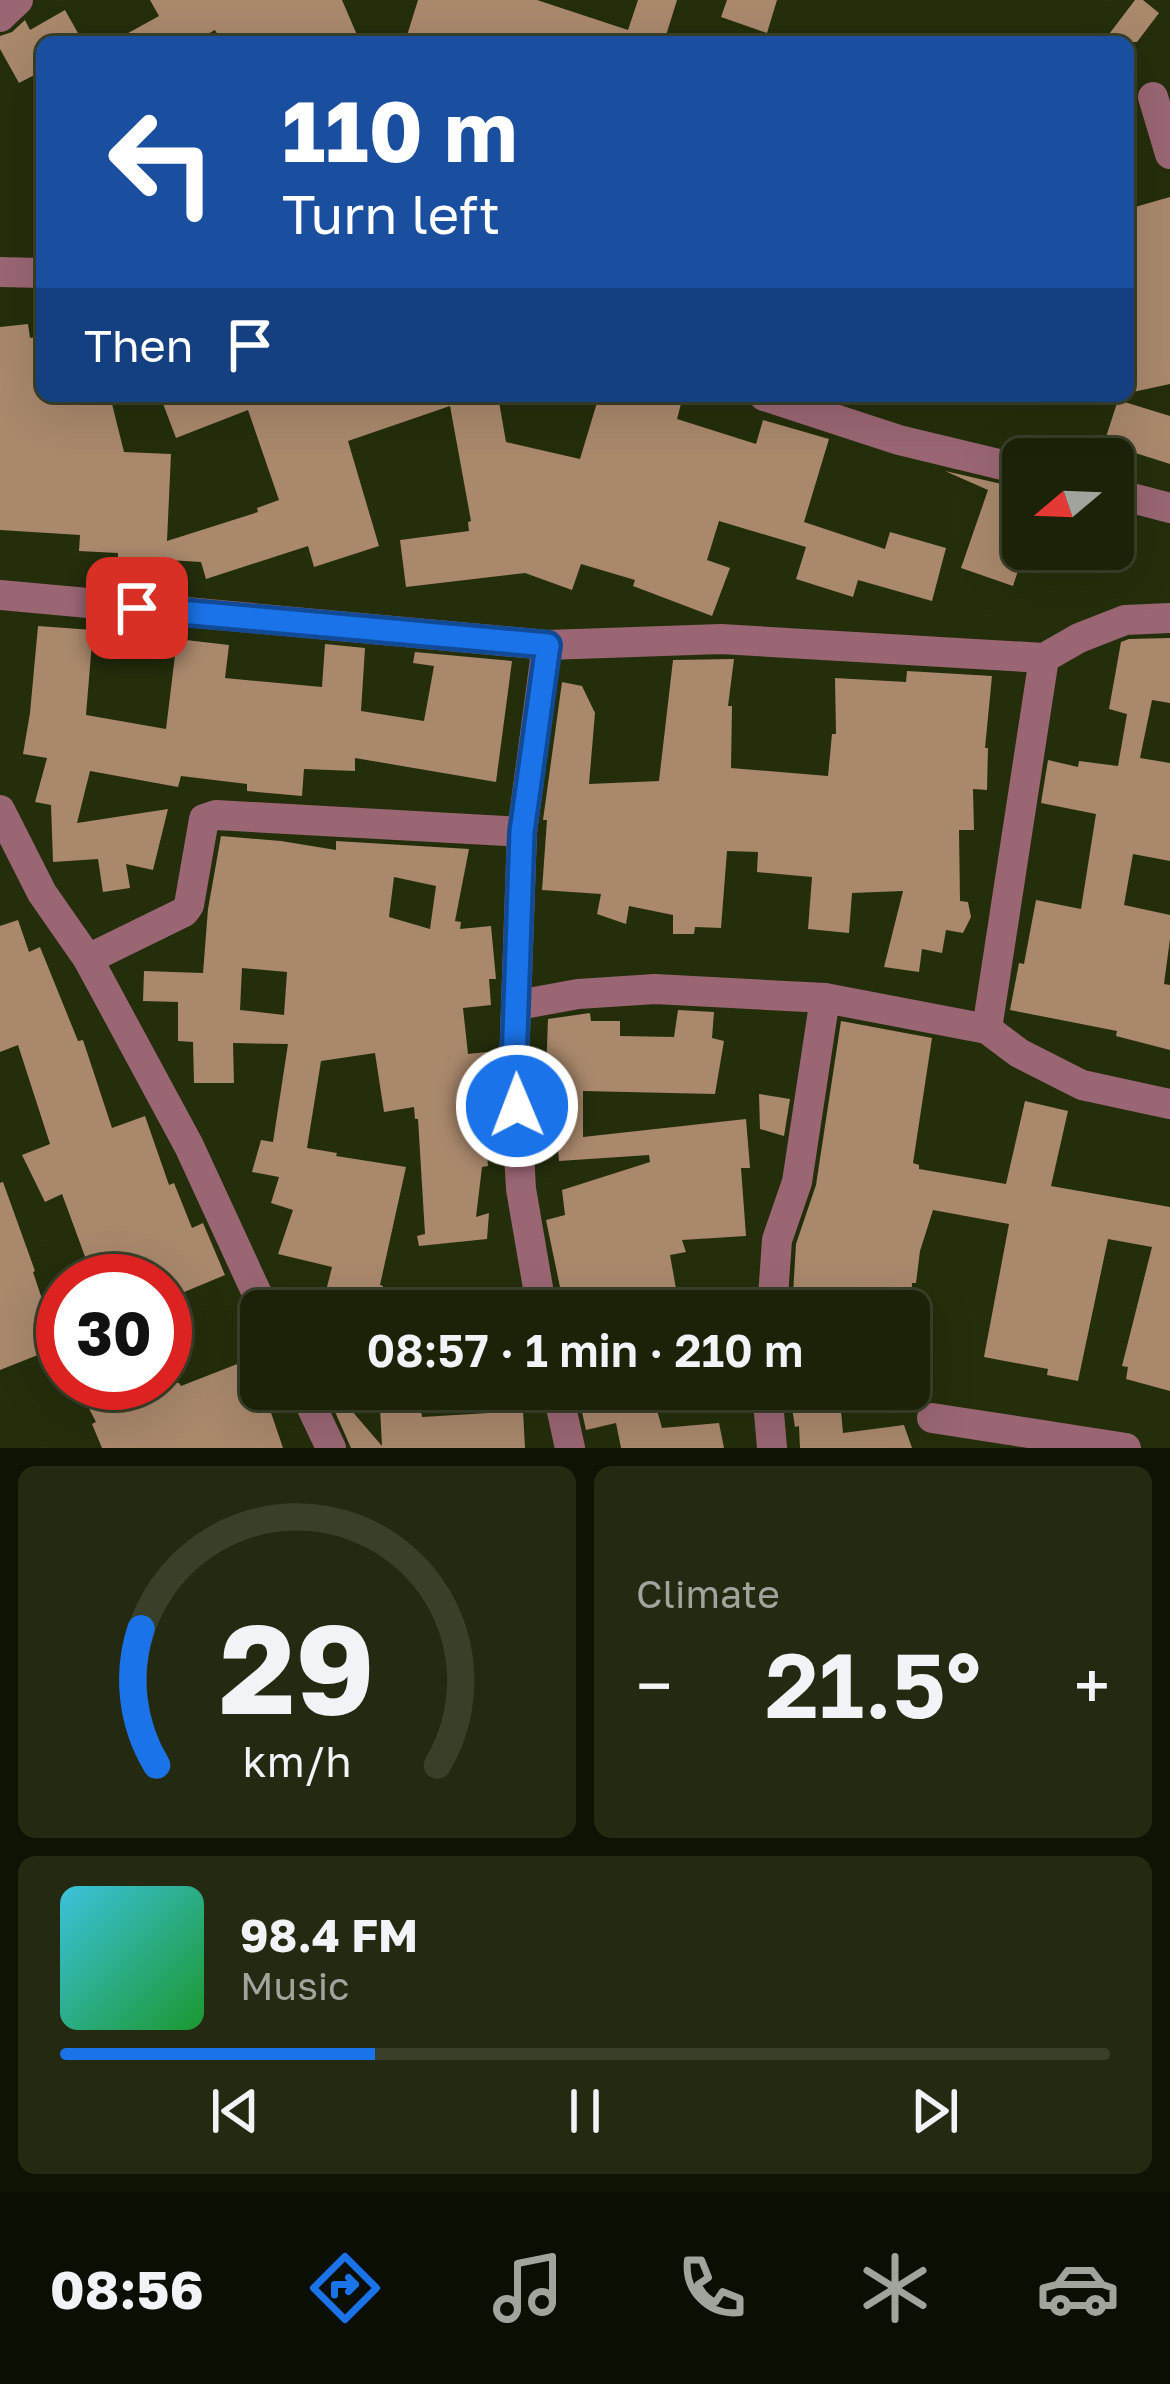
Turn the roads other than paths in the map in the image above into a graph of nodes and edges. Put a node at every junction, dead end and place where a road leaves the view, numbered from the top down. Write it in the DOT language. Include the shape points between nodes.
graph roads {
  1 [pos="18,0"];
  2 [pos="0,17"];
  3 [pos="1153,97"];
  4 [pos="1170,154"];
  5 [pos="0,272"];
  6 [pos="36,273"];
  7 [pos="782,402"];
  8 [pos="1002,465"];
  9 [pos="1134,499"];
  10 [pos="1170,508"];
  11 [pos="0,596"];
  12 [pos="1170,618"];
  13 [pos="548,645"];
  14 [pos="1044,658"];
  15 [pos="0,810"];
  16 [pos="522,832"];
  17 [pos="88,959"];
  18 [pos="825,998"];
  19 [pos="518,1005"];
  20 [pos="987,1029"];
  21 [pos="1170,1104"];
  22 [pos="256,1290"];
  23 [pos="538,1290"];
  24 [pos="773,1290"];
  25 [pos="313,1410"];
  26 [pos="562,1410"];
  27 [pos="769,1410"];
  28 [pos="932,1418"];
  29 [pos="331,1448"];
  30 [pos="570,1448"];
  31 [pos="772,1448"];
  32 [pos="1126,1448"];
  1 -- 2 [label="street"];
  3 -- 4 [label="street"];
  5 -- 6 [label="street"];
  7 -- 8 [label="street"];
  9 -- 10 [label="street"];
  11 -- 13 [label="street"];
  12 -- 14 [label="street" via="1125,620"];
  13 -- 14 [label="street" via="721,639"];
  13 -- 16 [label="street"];
  14 -- 20 [label="street"];
  15 -- 17 [label="street" via="42,893"];
  16 -- 17 [label="street" via="216,815 204,819 184,912"];
  16 -- 19 [label="street"];
  17 -- 22 [label="street"];
  18 -- 19 [label="street" via="655,989"];
  18 -- 20 [label="street"];
  18 -- 24 [label="street"];
  19 -- 23 [label="street" via="521,1190"];
  20 -- 21 [label="street" via="1082,1084"];
  25 -- 29 [label="street"];
  26 -- 30 [label="street"];
  27 -- 31 [label="street"];
  28 -- 32 [label="street"];
}
